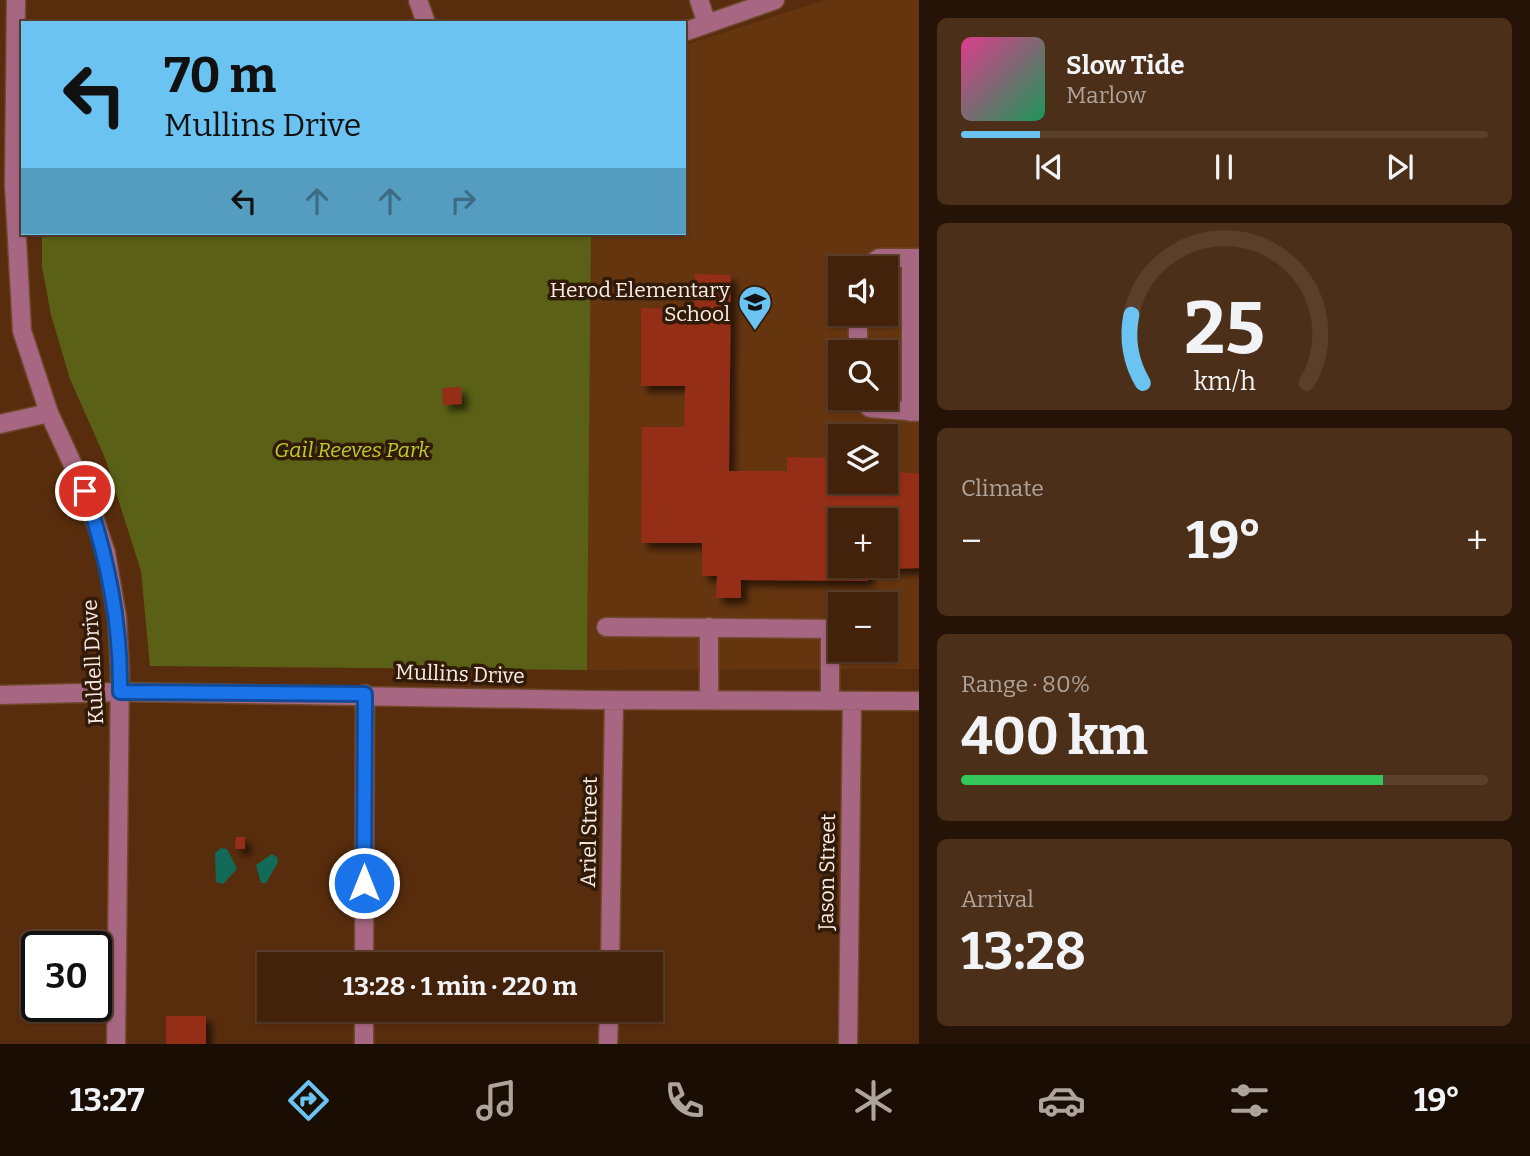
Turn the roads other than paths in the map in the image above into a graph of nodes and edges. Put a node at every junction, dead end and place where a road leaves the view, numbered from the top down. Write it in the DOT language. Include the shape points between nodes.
graph roads {
  1 [pos="16,0"];
  2 [pos="418,0"];
  3 [pos="699,0"];
  4 [pos="775,0"];
  5 [pos="425,21"];
  6 [pos="707,24"];
  7 [pos="686,31"];
  8 [pos="13,164"];
  9 [pos="915,258"];
  10 [pos="892,410"];
  11 [pos="915,412"];
  12 [pos="50,413"];
  13 [pos="0,424"];
  14 [pos="606,626"];
  15 [pos="709,628"];
  16 [pos="828,629"];
  17 [pos="833,662"];
  18 [pos="120,692"];
  19 [pos="365,694"];
  20 [pos="0,695"];
  21 [pos="614,700"];
  22 [pos="709,700"];
  23 [pos="830,700"];
  24 [pos="852,701"];
  25 [pos="919,701"];
  26 [pos="364,952"];
  27 [pos="610,952"];
  28 [pos="364,1022"];
  29 [pos="609,1022"];
  30 [pos="116,1044"];
  31 [pos="364,1044"];
  32 [pos="608,1044"];
  33 [pos="848,1044"];
  1 -- 8 [label="street, Kuldell Drive"];
  2 -- 5 [label="street"];
  3 -- 6 [label="street"];
  4 -- 6 [label="street"];
  6 -- 7 [label="street"];
  8 -- 12 [label="street, Kuldell Drive" via="22,331"];
  9 -- 11 [label="street"];
  10 -- 11 [label="street"];
  12 -- 13 [label="street"];
  12 -- 18 [label="street, Kuldell Drive" via="85,491 106,553 117,617"];
  14 -- 15 [label="street"];
  15 -- 16 [label="street"];
  15 -- 22 [label="street"];
  17 -- 23 [label="street"];
  18 -- 19 [label="street, Mullins Drive"];
  18 -- 20 [label="street, Mullins Drive"];
  18 -- 30 [label="street, Kuldell Drive"];
  19 -- 21 [label="street, Mullins Drive"];
  19 -- 26 [label="street"];
  21 -- 22 [label="street, Mullins Drive"];
  21 -- 27 [label="street, Ariel Street"];
  22 -- 23 [label="street, Mullins Drive"];
  23 -- 24 [label="street, Mullins Drive"];
  24 -- 25 [label="street, Mullins Drive"];
  24 -- 33 [label="street, Jason Street"];
  28 -- 31 [label="street"];
  29 -- 32 [label="street"];
}
